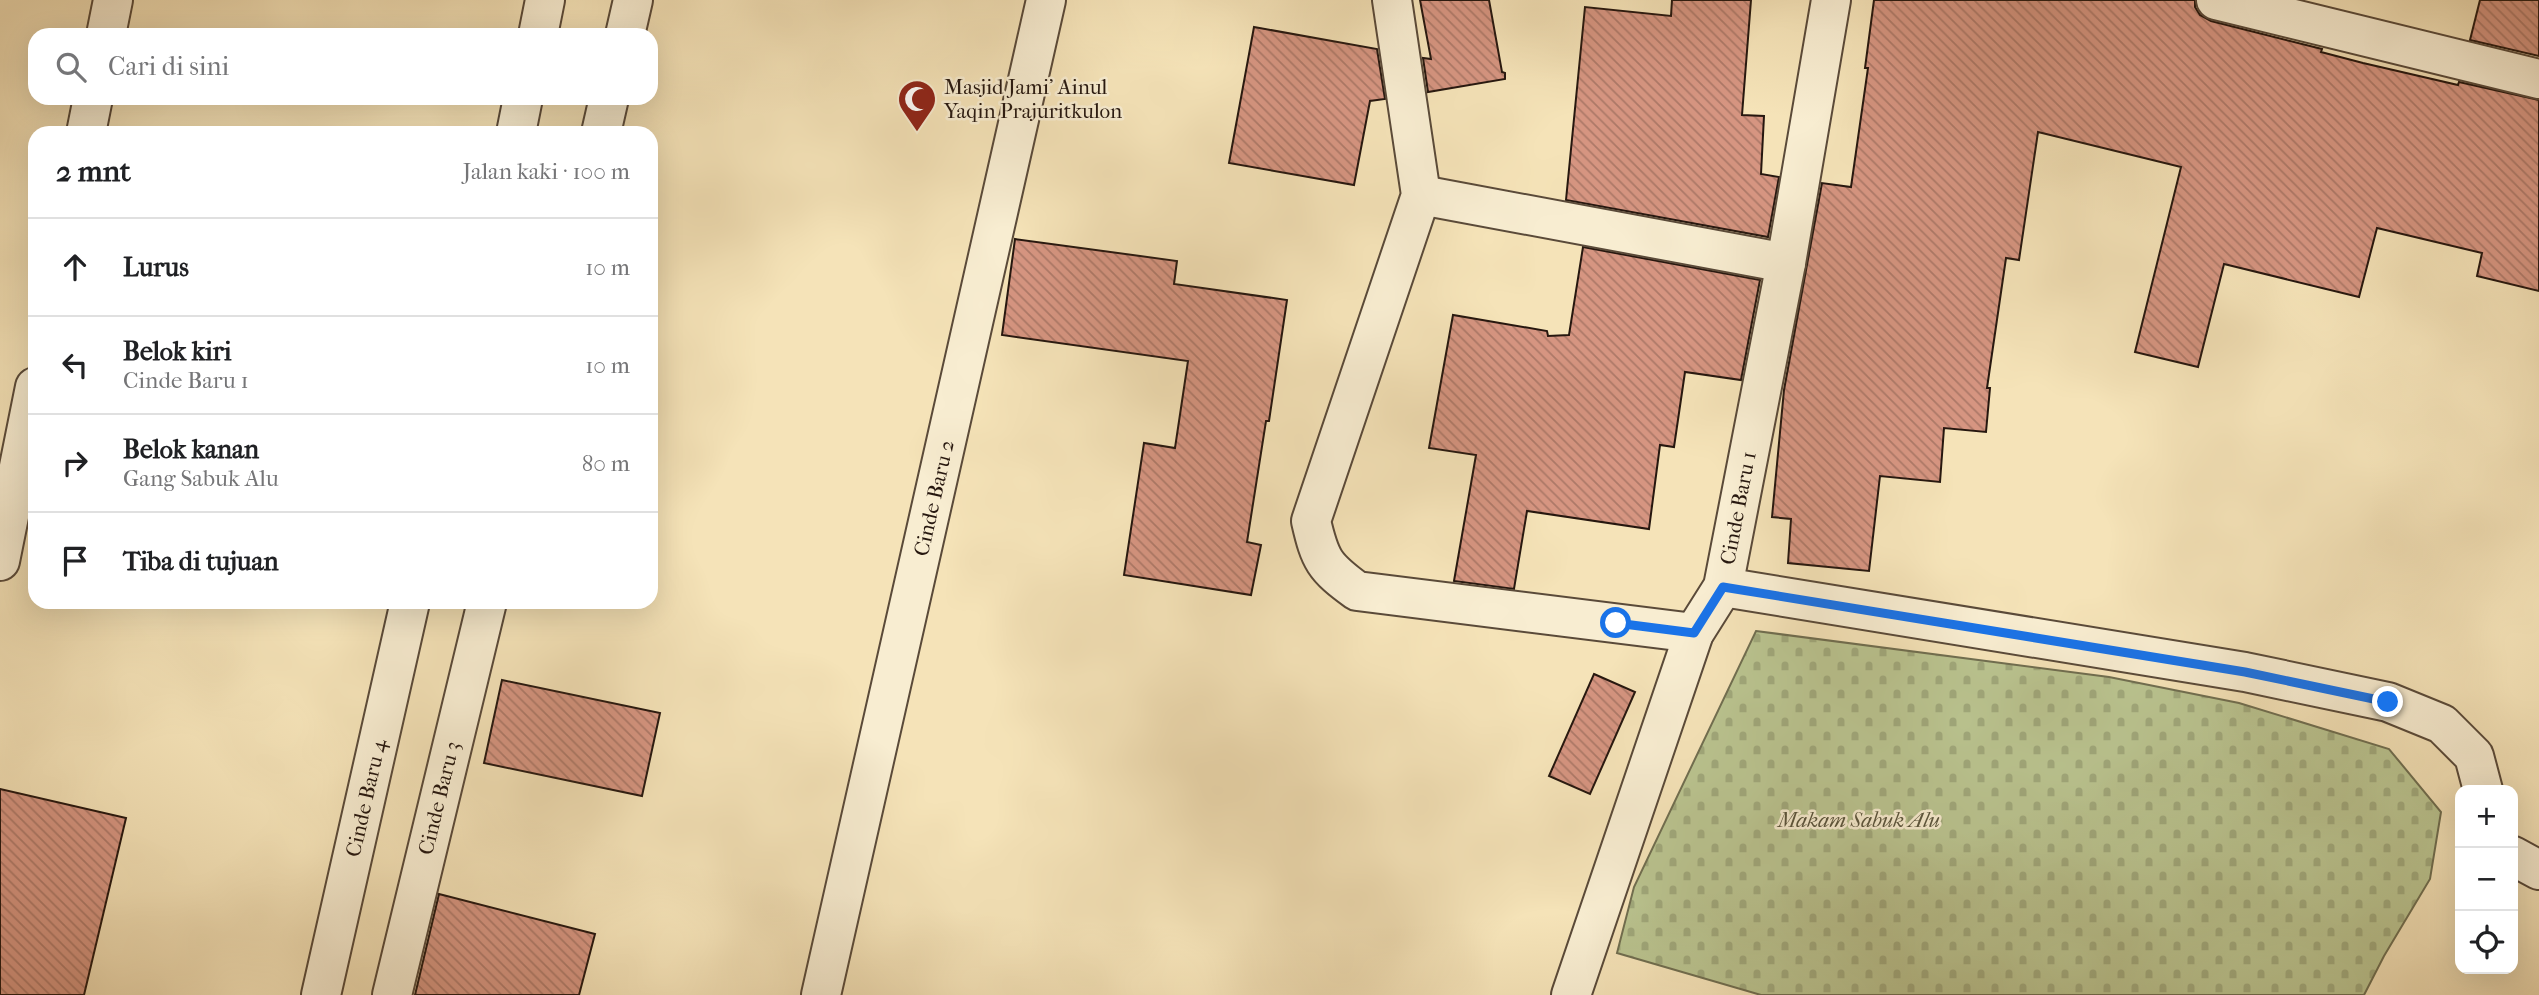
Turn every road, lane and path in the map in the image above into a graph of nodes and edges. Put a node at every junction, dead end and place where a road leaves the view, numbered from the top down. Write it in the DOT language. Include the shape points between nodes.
graph roads {
  1 [pos="113,0"];
  2 [pos="545,0"];
  3 [pos="633,0"];
  4 [pos="1046,0"];
  5 [pos="1392,0"];
  6 [pos="1831,0"];
  7 [pos="2216,0"];
  8 [pos="107,28"];
  9 [pos="539,28"];
  10 [pos="627,28"];
  11 [pos="2539,79"];
  12 [pos="92,105"];
  13 [pos="522,105"];
  14 [pos="607,105"];
  15 [pos="87,126"];
  16 [pos="517,126"];
  17 [pos="603,126"];
  18 [pos="1421,195"];
  19 [pos="1786,263"];
  20 [pos="28,422"];
  21 [pos="0,561"];
  22 [pos="1723,587"];
  23 [pos="408,609"];
  24 [pos="485,609"];
  25 [pos="1694,633"];
  26 [pos="2482,785"];
  27 [pos="2518,859"];
  28 [pos="2539,870"];
  29 [pos="321,995"];
  30 [pos="392,995"];
  31 [pos="821,995"];
  32 [pos="1571,995"];
  1 -- 8 [label="street"];
  2 -- 9 [label="street"];
  3 -- 10 [label="street"];
  4 -- 31 [label="street, Cinde Baru 2"];
  5 -- 18 [label="street"];
  6 -- 19 [label="street, Cinde Baru 1"];
  7 -- 11 [label="street"];
  12 -- 15 [label="street"];
  13 -- 16 [label="street"];
  14 -- 17 [label="street"];
  18 -- 19 [label="street"];
  18 -- 25 [label="street" via="1311,521 1318,552 1332,573 1357,591"];
  19 -- 22 [label="street, Cinde Baru 1"];
  20 -- 21 [label="street"];
  22 -- 25 [label="street, Cinde Baru 1"];
  22 -- 26 [label="street" via="2245,672 2388,702 2442,724 2474,756"];
  23 -- 29 [label="street, Cinde Baru 4"];
  24 -- 30 [label="street, Cinde Baru 3"];
  25 -- 32 [label="street, Cinde Baru 1"];
  27 -- 28 [label="street"];
}
